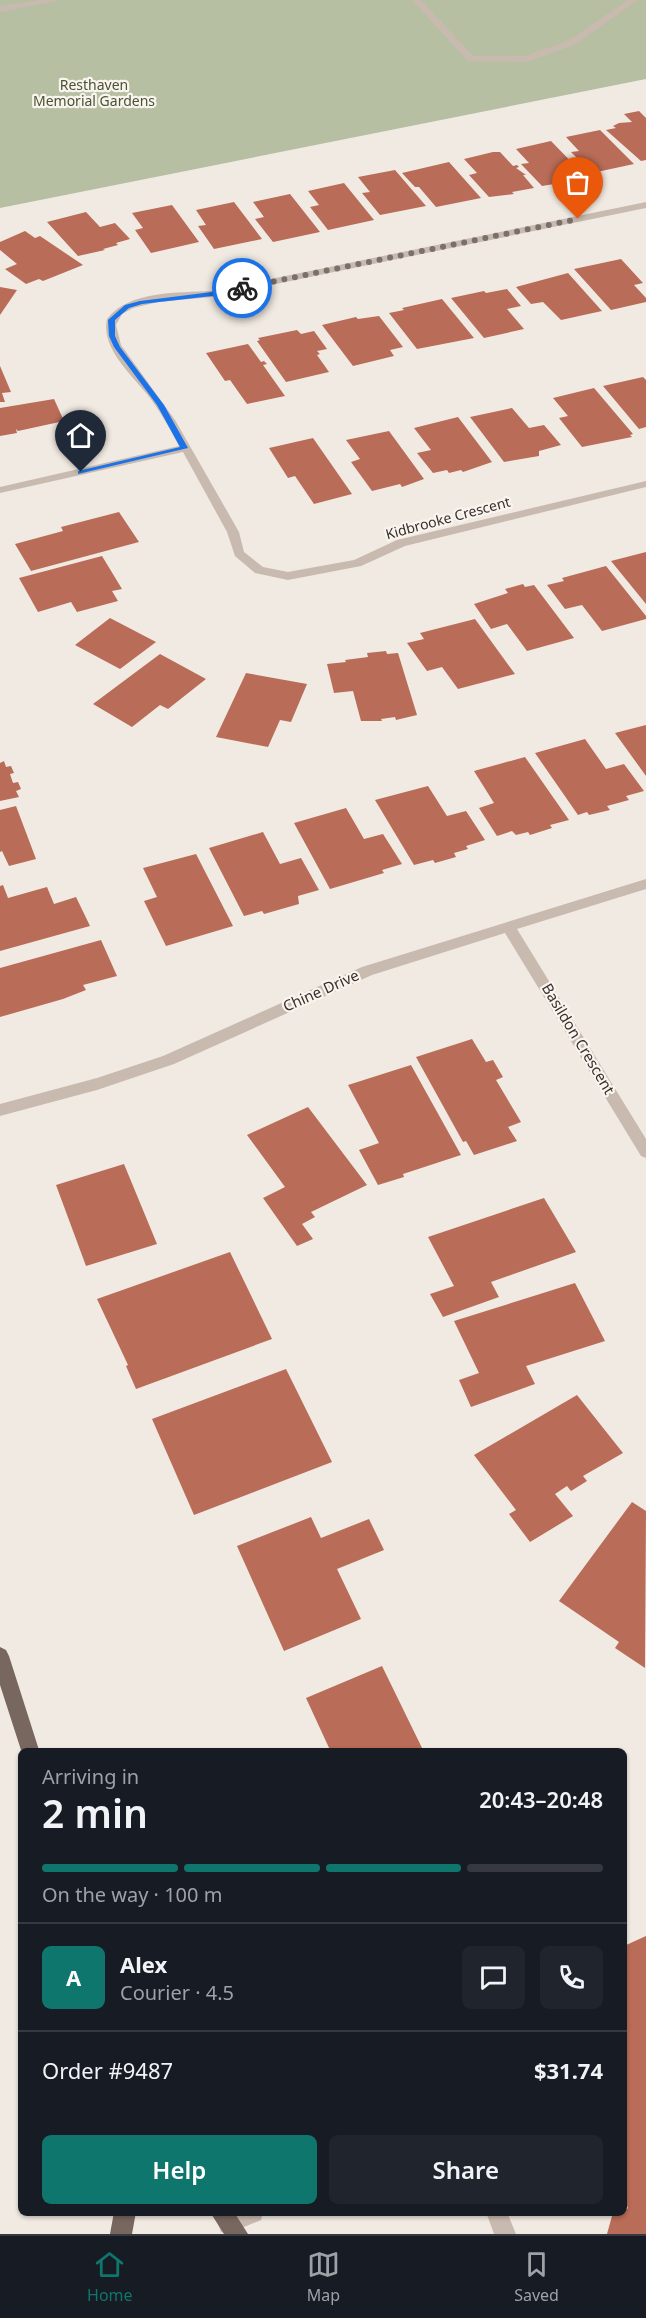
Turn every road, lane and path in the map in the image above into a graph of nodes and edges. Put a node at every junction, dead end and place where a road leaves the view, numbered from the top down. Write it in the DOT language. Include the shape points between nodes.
graph roads {
  1 [pos="57,0"];
  2 [pos="416,0"];
  3 [pos="634,0"];
  4 [pos="0,9"];
  5 [pos="646,205"];
  6 [pos="184,448"];
  7 [pos="646,483"];
  8 [pos="0,490"];
  9 [pos="646,884"];
  10 [pos="508,926"];
  11 [pos="0,1110"];
  12 [pos="646,1152"];
  13 [pos="0,1656"];
  14 [pos="29,1748"];
  15 [pos="124,2216"];
  16 [pos="245,2216"];
  17 [pos="498,2216"];
  18 [pos="229,2224"];
  19 [pos="121,2234"];
  20 [pos="505,2234"];
  1 -- 4 [label="street"];
  2 -- 3 [label="street" via="471,59 526,59 572,43"];
  5 -- 6 [label="street, Kidbrooke Crescent" via="212,294 127,306 112,320 112,336 160,405"];
  6 -- 7 [label="street, Kidbrooke Crescent" via="233,532 240,553 259,570 288,576 357,563 401,543"];
  6 -- 8 [label="street"];
  9 -- 10 [label="street, Chine Drive"];
  10 -- 11 [label="street, Chine Drive" via="337,983 142,1070"];
  10 -- 12 [label="street, Basildon Crescent"];
  13 -- 14 [label="main road"];
  15 -- 19 [label="main road"];
  16 -- 18 [label="street"];
  17 -- 20 [label="street"];
}
